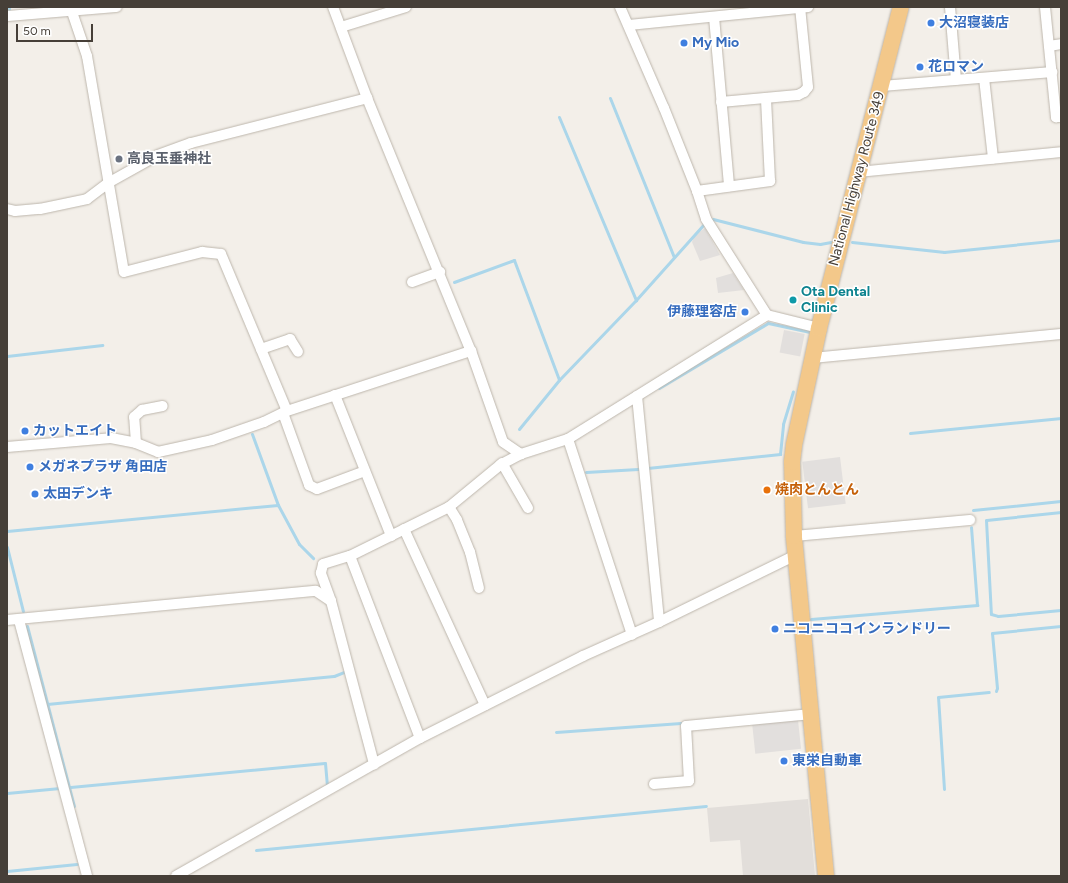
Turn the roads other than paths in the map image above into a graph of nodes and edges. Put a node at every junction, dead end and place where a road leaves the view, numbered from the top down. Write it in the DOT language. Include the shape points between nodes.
graph roads {
  1 [pos="116,7"];
  2 [pos="333,7"];
  3 [pos="406,7"];
  4 [pos="620,7"];
  5 [pos="802,7"];
  6 [pos="901,7"];
  7 [pos="950,7"];
  8 [pos="1044,7"];
  9 [pos="71,9"];
  10 [pos="718,13"];
  11 [pos="7,16"];
  12 [pos="629,25"];
  13 [pos="341,27"];
  14 [pos="1061,44"];
  15 [pos="1049,46"];
  16 [pos="1052,72"];
  17 [pos="984,78"];
  18 [pos="956,80"];
  19 [pos="882,86"];
  20 [pos="367,98"];
  21 [pos="766,98"];
  22 [pos="721,102"];
  23 [pos="1061,117"];
  24 [pos="1061,152"];
  25 [pos="993,158"];
  26 [pos="858,172"];
  27 [pos="108,183"];
  28 [pos="729,186"];
  29 [pos="697,191"];
  30 [pos="7,209"];
  31 [pos="440,272"];
  32 [pos="412,282"];
  33 [pos="767,315"];
  34 [pos="819,328"];
  35 [pos="1061,334"];
  36 [pos="261,349"];
  37 [pos="470,350"];
  38 [pos="298,352"];
  39 [pos="812,358"];
  40 [pos="335,395"];
  41 [pos="637,396"];
  42 [pos="163,406"];
  43 [pos="285,412"];
  44 [pos="568,439"];
  45 [pos="136,443"];
  46 [pos="7,447"];
  47 [pos="521,454"];
  48 [pos="502,463"];
  49 [pos="365,471"];
  50 [pos="449,507"];
  51 [pos="528,508"];
  52 [pos="970,520"];
  53 [pos="404,529"];
  54 [pos="391,536"];
  55 [pos="794,536"];
  56 [pos="350,556"];
  57 [pos="796,556"];
  58 [pos="478,588"];
  59 [pos="331,602"];
  60 [pos="7,620"];
  61 [pos="19,620"];
  62 [pos="659,622"];
  63 [pos="632,635"];
  64 [pos="485,705"];
  65 [pos="811,714"];
  66 [pos="420,738"];
  67 [pos="374,764"];
  68 [pos="654,784"];
  69 [pos="87,876"];
  70 [pos="176,876"];
  71 [pos="826,876"];
  1 -- 9 [label="street"];
  2 -- 13 [label="street"];
  3 -- 13 [label="street"];
  4 -- 12 [label="street"];
  5 -- 10 [label="street"];
  5 -- 21 [label="street" via="808,87 798,95"];
  6 -- 19 [label="highway, National Highway Route 349"];
  7 -- 18 [label="street"];
  8 -- 15 [label="street"];
  9 -- 11 [label="street"];
  9 -- 27 [label="street" via="87,56"];
  10 -- 12 [label="street"];
  10 -- 22 [label="street"];
  12 -- 29 [label="street"];
  13 -- 20 [label="street"];
  14 -- 15 [label="street"];
  15 -- 16 [label="street"];
  16 -- 17 [label="street"];
  16 -- 23 [label="street" via="1056,117"];
  17 -- 18 [label="street"];
  17 -- 25 [label="street"];
  18 -- 19 [label="street"];
  19 -- 26 [label="highway, National Highway Route 349"];
  20 -- 27 [label="street" via="191,143 158,155"];
  20 -- 31 [label="street"];
  21 -- 22 [label="street"];
  21 -- 28 [label="street" via="770,181"];
  22 -- 28 [label="street"];
  24 -- 25 [label="street"];
  25 -- 26 [label="street"];
  26 -- 34 [label="highway, National Highway Route 349"];
  27 -- 30 [label="street" via="87,199 40,209"];
  27 -- 36 [label="street" via="124,272 202,252 221,254"];
  28 -- 29 [label="street"];
  29 -- 33 [label="street" via="706,219"];
  31 -- 32 [label="street"];
  31 -- 37 [label="street"];
  33 -- 34 [label="street"];
  33 -- 41 [label="street"];
  34 -- 39 [label="highway, National Highway Route 349"];
  35 -- 39 [label="street"];
  36 -- 38 [label="street" via="290,339"];
  36 -- 43 [label="street"];
  37 -- 40 [label="street"];
  37 -- 47 [label="street" via="503,442"];
  39 -- 55 [label="highway, National Highway Route 349" via="792,462"];
  40 -- 43 [label="street"];
  40 -- 49 [label="street"];
  41 -- 44 [label="street"];
  41 -- 62 [label="street"];
  42 -- 45 [label="street" via="142,410 134,417"];
  43 -- 45 [label="street" via="212,440 158,452"];
  43 -- 49 [label="street" via="309,485 317,489"];
  44 -- 47 [label="street"];
  44 -- 63 [label="street"];
  45 -- 46 [label="street" via="111,438"];
  47 -- 48 [label="street"];
  48 -- 50 [label="street"];
  48 -- 51 [label="street"];
  49 -- 54 [label="street"];
  50 -- 53 [label="street"];
  50 -- 58 [label="street" via="470,552"];
  52 -- 55 [label="street"];
  53 -- 54 [label="street"];
  53 -- 64 [label="street"];
  54 -- 56 [label="street"];
  55 -- 57 [label="highway, National Highway Route 349"];
  56 -- 59 [label="street" via="323,564 321,573"];
  56 -- 66 [label="street"];
  57 -- 62 [label="street"];
  57 -- 65 [label="highway, National Highway Route 349"];
  59 -- 61 [label="street" via="316,591"];
  59 -- 67 [label="street"];
  60 -- 61 [label="street"];
  61 -- 69 [label="street"];
  62 -- 63 [label="street"];
  63 -- 64 [label="street" via="583,656"];
  64 -- 66 [label="street"];
  65 -- 68 [label="street" via="686,726 690,781"];
  65 -- 71 [label="highway, National Highway Route 349"];
  66 -- 67 [label="street"];
  67 -- 70 [label="street"];
}
